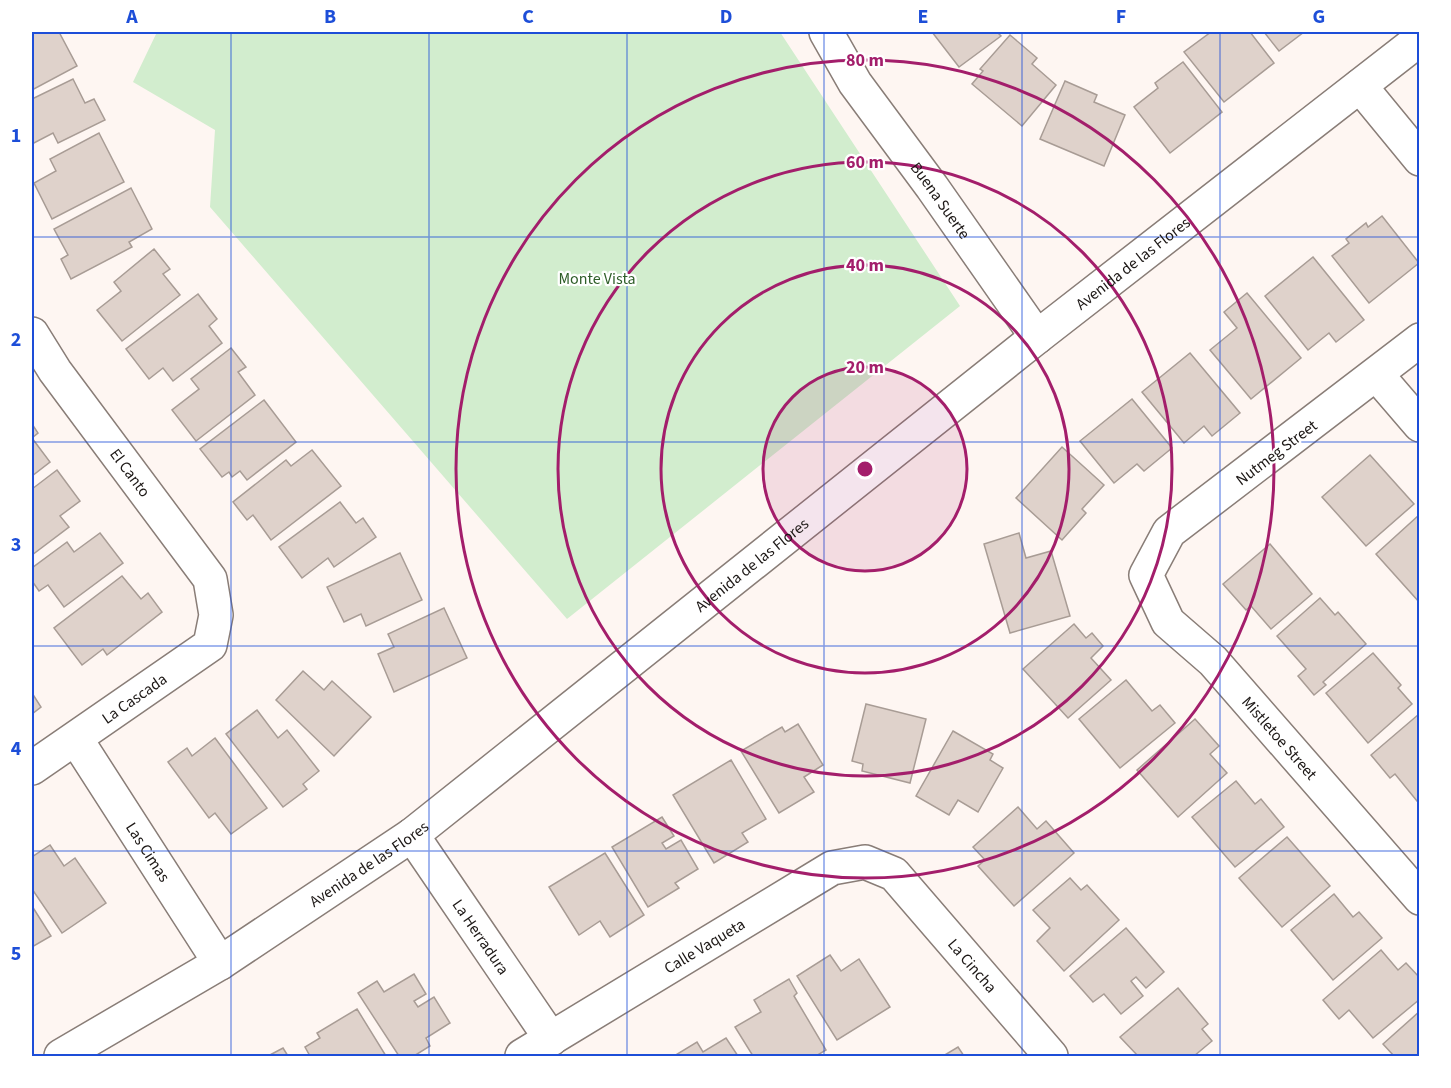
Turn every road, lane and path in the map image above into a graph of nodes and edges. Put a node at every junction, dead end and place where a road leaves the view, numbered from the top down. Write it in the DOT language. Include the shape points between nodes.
graph roads {
  1 [pos="826,32"];
  2 [pos="1419,39"];
  3 [pos="1360,86"];
  4 [pos="1419,159"];
  5 [pos="32,334"];
  6 [pos="1037,337"];
  7 [pos="1419,340"];
  8 [pos="1377,375"];
  9 [pos="1419,424"];
  10 [pos="1146,575"];
  11 [pos="216,615"];
  12 [pos="76,739"];
  13 [pos="32,768"];
  14 [pos="412,835"];
  15 [pos="894,874"];
  16 [pos="1419,898"];
  17 [pos="220,963"];
  18 [pos="551,1038"];
  19 [pos="61,1056"];
  20 [pos="522,1056"];
  21 [pos="1051,1056"];
  1 -- 6 [label="street, Buena Suerte" via="855,83"];
  2 -- 3 [label="street, Avenida de las Flores"];
  3 -- 4 [label="street"];
  3 -- 6 [label="street, Avenida de las Flores"];
  5 -- 11 [label="street, El Canto" via="55,371 210,579"];
  6 -- 14 [label="street, Avenida de las Flores"];
  7 -- 8 [label="street, Nutmeg Street"];
  8 -- 9 [label="street"];
  8 -- 10 [label="street, Nutmeg Street" via="1169,532"];
  10 -- 16 [label="street, Mistletoe Street" via="1168,622 1213,661"];
  11 -- 12 [label="street, La Cascada" via="210,645"];
  12 -- 13 [label="street, La Cascada"];
  12 -- 17 [label="street, Las Cimas"];
  14 -- 17 [label="street, Avenida de las Flores"];
  14 -- 18 [label="street, La Herradura"];
  15 -- 18 [label="street, Calle Vaqueta" via="865,862 832,868"];
  15 -- 21 [label="street, La Cincha"];
  17 -- 19 [label="street, Avenida de las Flores"];
  18 -- 20 [label="street, Calle Vaqueta"];
}
